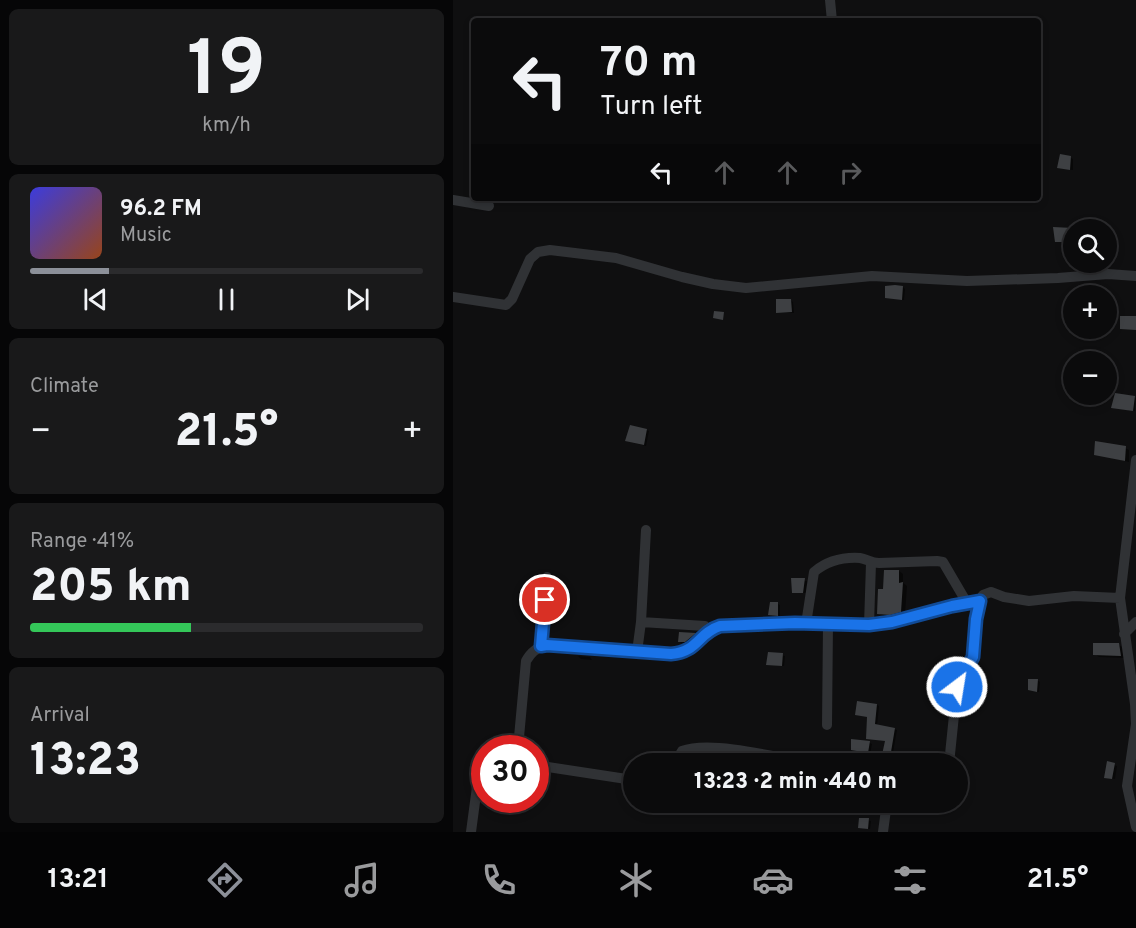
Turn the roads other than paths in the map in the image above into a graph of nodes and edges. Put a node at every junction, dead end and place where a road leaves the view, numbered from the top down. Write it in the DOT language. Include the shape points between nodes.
graph roads {
  1 [pos="830,0"];
  2 [pos="833,18"];
  3 [pos="453,200"];
  4 [pos="489,206"];
  5 [pos="1136,276"];
  6 [pos="453,297"];
  7 [pos="1136,460"];
  8 [pos="646,530"];
  9 [pos="871,563"];
  10 [pos="547,577"];
  11 [pos="1120,598"];
  12 [pos="980,601"];
  13 [pos="967,603"];
  14 [pos="642,622"];
  15 [pos="1136,622"];
  16 [pos="806,624"];
  17 [pos="828,624"];
  18 [pos="869,625"];
  19 [pos="709,631"];
  20 [pos="1124,634"];
  21 [pos="541,646"];
  22 [pos="637,652"];
  23 [pos="827,725"];
  24 [pos="519,735"];
  25 [pos="1135,741"];
  26 [pos="681,753"];
  27 [pos="750,753"];
  28 [pos="950,753"];
  29 [pos="549,767"];
  30 [pos="623,778"];
  31 [pos="474,813"];
  32 [pos="886,813"];
  33 [pos="1136,827"];
  34 [pos="471,832"];
  35 [pos="883,832"];
  1 -- 2 [label="street"];
  3 -- 4 [label="street"];
  5 -- 6 [label="street" via="967,281 872,276 746,288 682,277 617,258 550,250 538,252 530,259 506,305"];
  7 -- 11 [label="street"];
  8 -- 14 [label="street"];
  9 -- 13 [label="street" via="943,562"];
  9 -- 16 [label="street" via="862,558 837,560 814,572"];
  9 -- 18 [label="street"];
  10 -- 21 [label="street"];
  11 -- 12 [label="street" via="1074,596 1029,601 991,592"];
  11 -- 20 [label="street"];
  12 -- 13 [label="street"];
  12 -- 28 [label="street" via="973,657 957,687"];
  13 -- 18 [label="street"];
  14 -- 19 [label="street" via="705,626"];
  14 -- 22 [label="street"];
  15 -- 20 [label="street"];
  16 -- 17 [label="street"];
  16 -- 19 [label="street" via="720,626"];
  17 -- 18 [label="street"];
  17 -- 23 [label="street"];
  19 -- 22 [label="street" via="681,654"];
  20 -- 25 [label="street" via="1135,704"];
  21 -- 22 [label="street"];
  21 -- 24 [label="street" via="526,661"];
  25 -- 33 [label="street" via="1127,786"];
  26 -- 27 [label="street" via="699,747"];
  29 -- 30 [label="street"];
  31 -- 34 [label="street"];
  32 -- 35 [label="street"];
}
